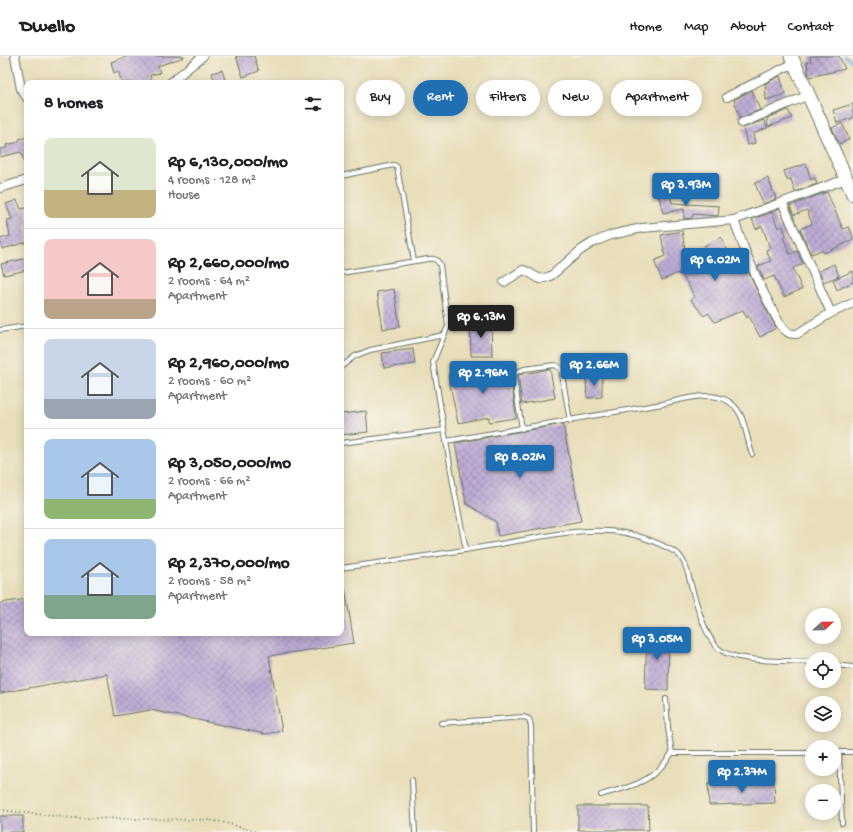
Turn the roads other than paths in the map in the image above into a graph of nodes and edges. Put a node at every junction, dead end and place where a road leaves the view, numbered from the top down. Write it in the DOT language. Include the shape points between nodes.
graph roads {
  1 [pos="15,56"];
  2 [pos="203,56"];
  3 [pos="793,60"];
  4 [pos="174,80"];
  5 [pos="24,94"];
  6 [pos="808,95"];
  7 [pos="727,96"];
  8 [pos="742,123"];
  9 [pos="344,175"];
  10 [pos="846,179"];
  11 [pos="24,181"];
  12 [pos="0,188"];
  13 [pos="853,194"];
  14 [pos="782,202"];
  15 [pos="734,220"];
  16 [pos="414,261"];
  17 [pos="344,273"];
  18 [pos="504,282"];
  19 [pos="853,303"];
  20 [pos="831,313"];
  21 [pos="24,326"];
  22 [pos="0,330"];
  23 [pos="444,335"];
  24 [pos="344,365"];
  25 [pos="570,421"];
  26 [pos="522,428"];
  27 [pos="444,430"];
  28 [pos="446,441"];
  29 [pos="344,443"];
  30 [pos="752,454"];
  31 [pos="466,550"];
  32 [pos="344,568"];
  33 [pos="805,662"];
  34 [pos="841,666"];
  35 [pos="853,667"];
  36 [pos="666,699"];
  37 [pos="441,723"];
  38 [pos="805,752"];
  39 [pos="841,752"];
  40 [pos="853,752"];
  41 [pos="672,753"];
  42 [pos="838,776"];
  43 [pos="412,780"];
  44 [pos="601,795"];
  45 [pos="842,823"];
  46 [pos="415,832"];
  47 [pos="534,832"];
  1 -- 5 [label="street"];
  2 -- 4 [label="street"];
  3 -- 6 [label="main road"];
  3 -- 7 [label="street"];
  6 -- 8 [label="street"];
  6 -- 10 [label="main road"];
  9 -- 16 [label="lane" via="394,165 397,167"];
  10 -- 13 [label="main road"];
  10 -- 14 [label="street"];
  11 -- 12 [label="street"];
  14 -- 15 [label="street"];
  14 -- 20 [label="street"];
  15 -- 18 [label="street" via="673,224 626,231 592,243 548,278 540,279 523,270"];
  15 -- 20 [label="street" via="758,284 786,332 797,334"];
  16 -- 17 [label="lane"];
  16 -- 23 [label="lane" via="434,258 440,265 448,326"];
  19 -- 20 [label="street"];
  21 -- 22 [label="lane"];
  23 -- 24 [label="lane" via="370,350"];
  23 -- 27 [label="lane" via="433,362"];
  25 -- 26 [label="lane"];
  25 -- 26 [label="lane" via="561,369 555,365 524,369 515,374 514,378"];
  25 -- 30 [label="lane" via="694,396 724,398 733,404 741,417"];
  26 -- 28 [label="lane"];
  27 -- 28 [label="lane"];
  27 -- 29 [label="lane"];
  28 -- 31 [label="lane"];
  31 -- 32 [label="lane"];
  31 -- 33 [label="lane" via="572,532 609,531 650,539 677,553 683,559 708,634 721,651 733,656 758,660"];
  34 -- 35 [label="lane"];
  36 -- 41 [label="lane"];
  37 -- 47 [label="lane" via="524,717 528,719 532,726"];
  38 -- 41 [label="lane"];
  39 -- 40 [label="lane"];
  41 -- 44 [label="lane" via="656,772 642,781"];
  42 -- 45 [label="lane"];
  43 -- 46 [label="lane"];
}
